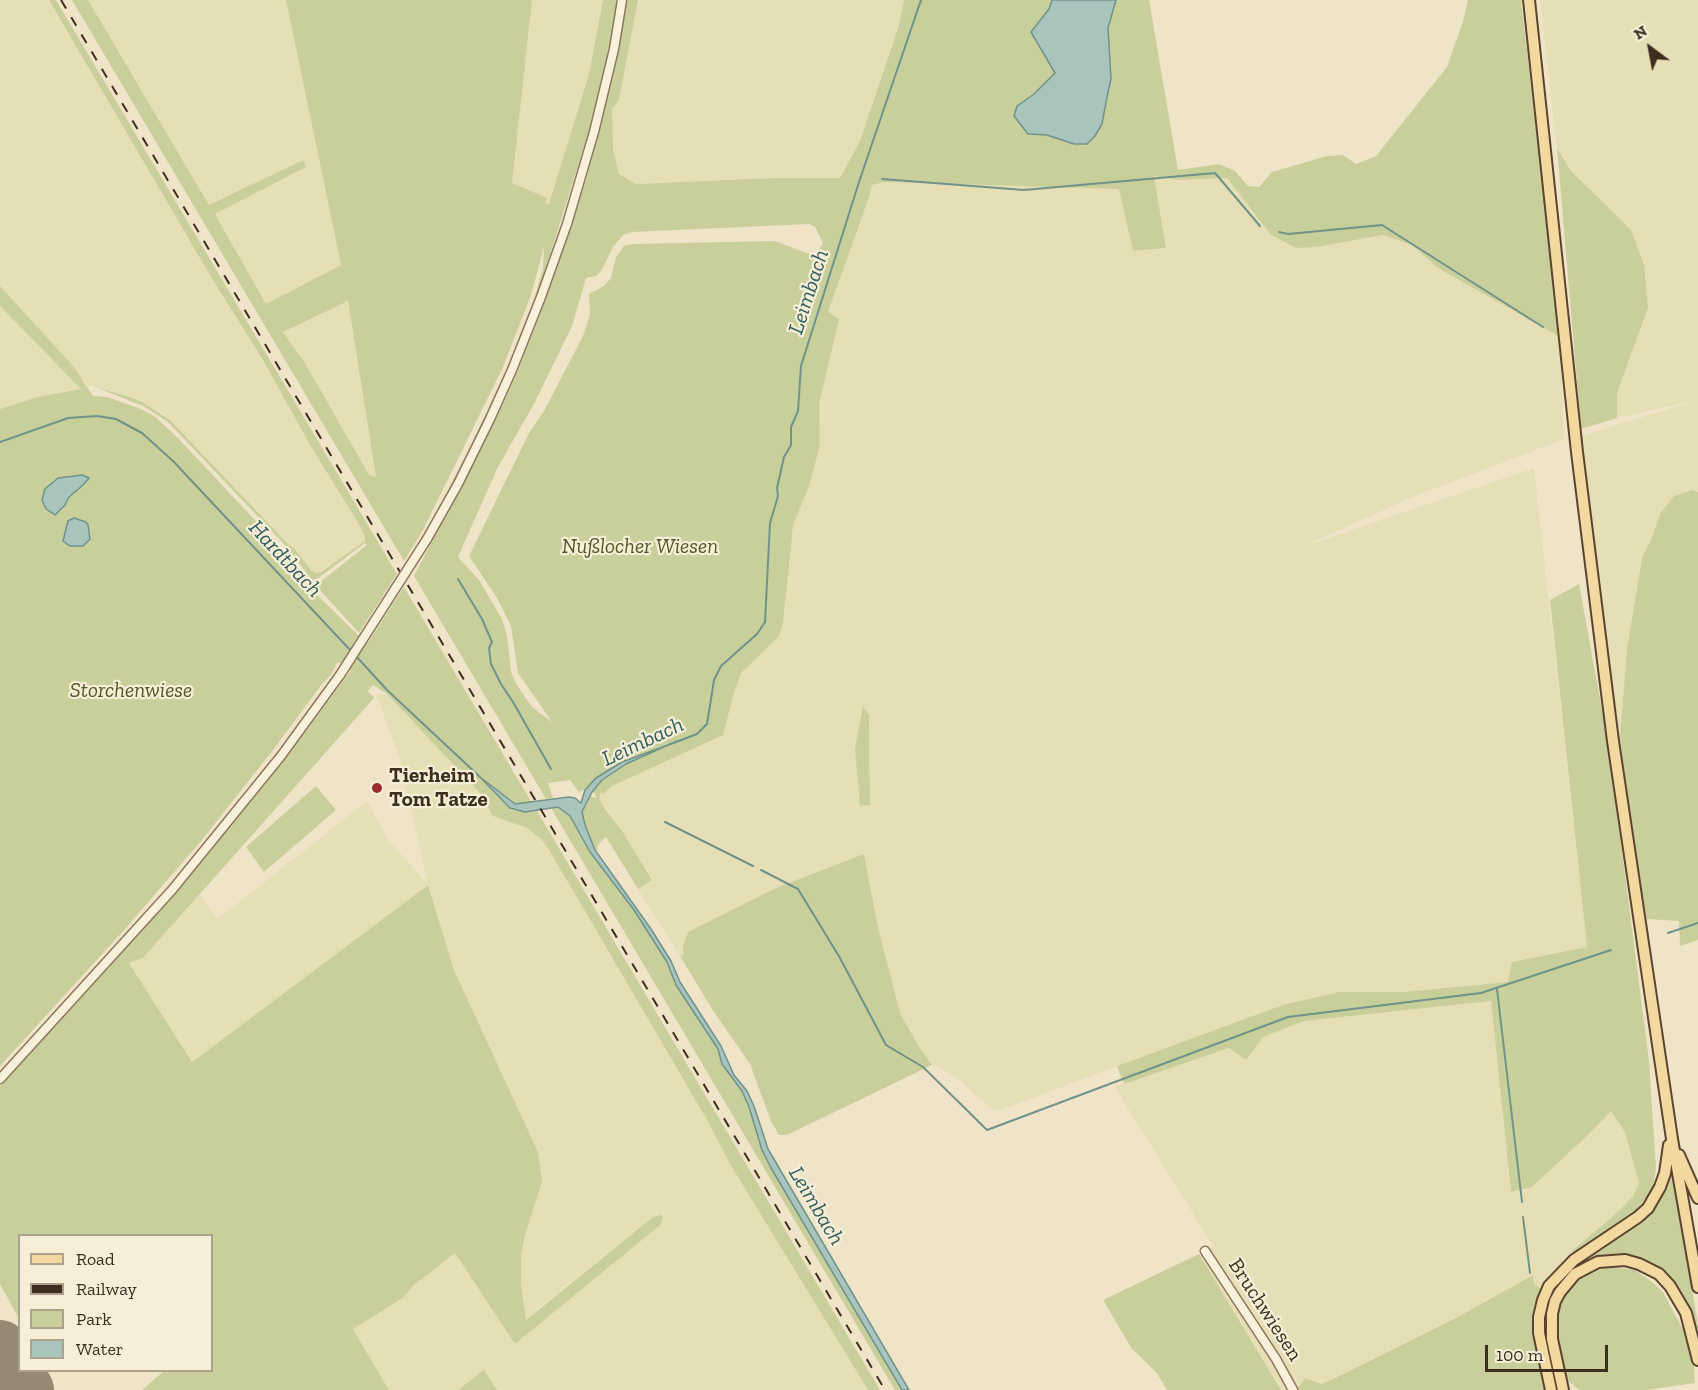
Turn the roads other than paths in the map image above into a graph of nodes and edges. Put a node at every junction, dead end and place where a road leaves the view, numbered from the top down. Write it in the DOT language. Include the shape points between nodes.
graph roads {
  1 [pos="622,0"];
  2 [pos="1529,0"];
  3 [pos="0,1079"];
  4 [pos="1671,1134"];
  5 [pos="1698,1198"];
  6 [pos="1205,1251"];
  7 [pos="1698,1287"];
  8 [pos="1698,1360"];
  9 [pos="1565,1388"];
  10 [pos="1293,1390"];
  11 [pos="1551,1390"];
  1 -- 3 [label="street, bridge" via="594,132 541,297 490,419 427,539 340,675 281,756 172,890"];
  2 -- 4 [label="main road" via="1593,591"];
  4 -- 5 [label="main road"];
  4 -- 7 [label="main road"];
  4 -- 11 [label="main road" via="1665,1173 1648,1208 1574,1260 1549,1286 1539,1317 1539,1333"];
  6 -- 10 [label="street, Bruchwiesen"];
  8 -- 9 [label="main road" via="1686,1313 1659,1274 1639,1264 1598,1262 1575,1274 1555,1301 1552,1339"];
}
